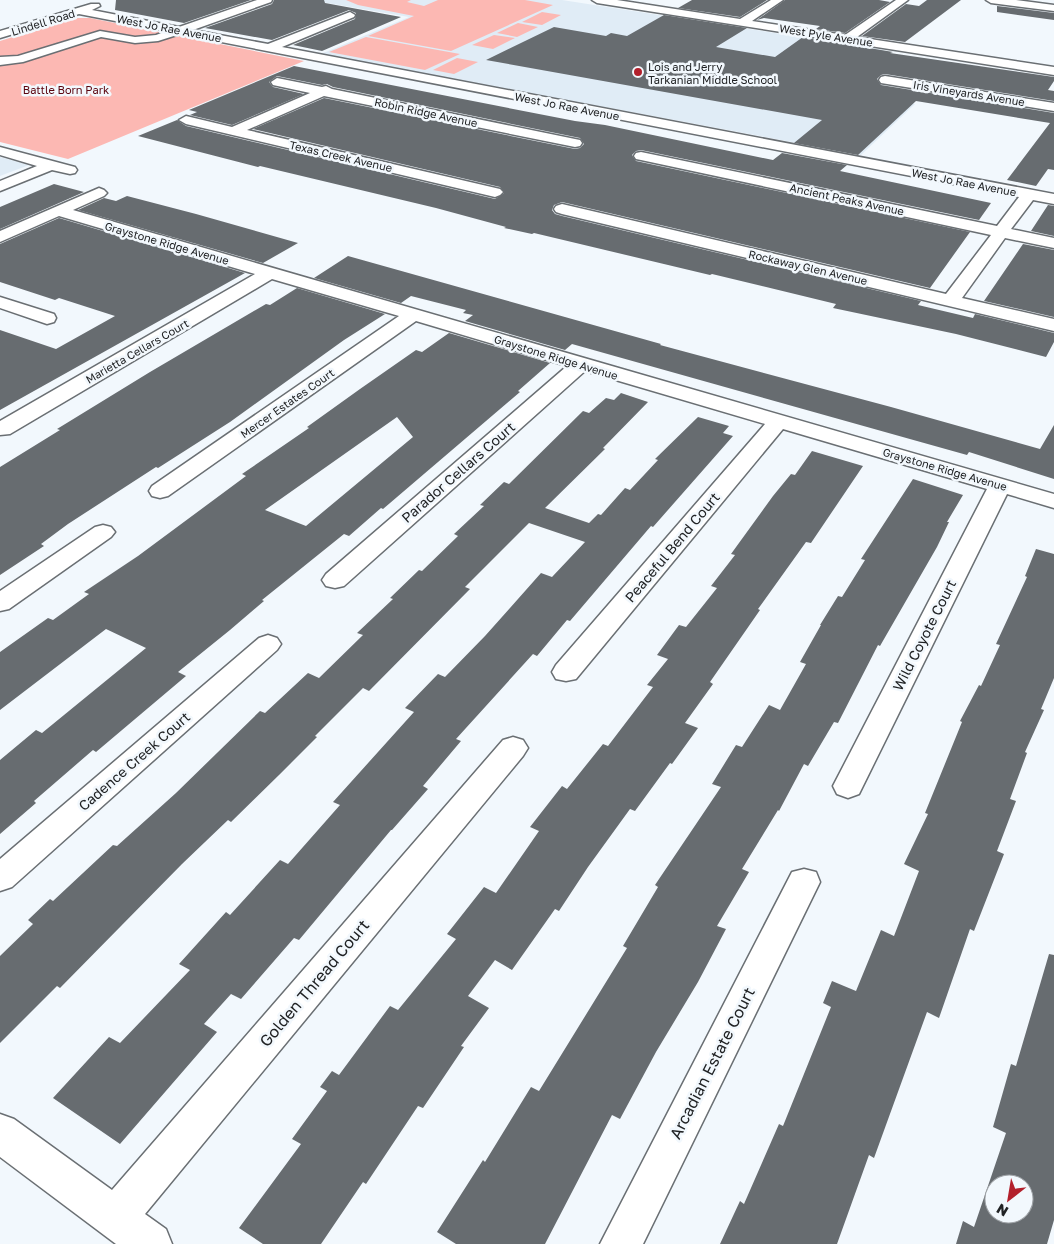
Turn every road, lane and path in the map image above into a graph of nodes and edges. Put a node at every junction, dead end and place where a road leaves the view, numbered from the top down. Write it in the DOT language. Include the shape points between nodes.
graph roads {
  1 [pos="267,0"];
  2 [pos="597,0"];
  3 [pos="652,0"];
  4 [pos="778,0"];
  5 [pos="903,0"];
  6 [pos="991,0"];
  7 [pos="106,3"];
  8 [pos="639,6"];
  9 [pos="1054,8"];
  10 [pos="80,11"];
  11 [pos="350,15"];
  12 [pos="742,22"];
  13 [pos="181,31"];
  14 [pos="0,35"];
  15 [pos="848,38"];
  16 [pos="268,48"];
  17 [pos="0,61"];
  18 [pos="375,68"];
  19 [pos="1054,71"];
  20 [pos="356,76"];
  21 [pos="936,76"];
  22 [pos="1010,78"];
  23 [pos="885,80"];
  24 [pos="277,82"];
  25 [pos="340,84"];
  26 [pos="925,86"];
  27 [pos="323,91"];
  28 [pos="992,97"];
  29 [pos="1054,107"];
  30 [pos="186,120"];
  31 [pos="234,131"];
  32 [pos="575,143"];
  33 [pos="0,151"];
  34 [pos="641,156"];
  35 [pos="51,165"];
  36 [pos="70,170"];
  37 [pos="0,186"];
  38 [pos="495,192"];
  39 [pos="99,193"];
  40 [pos="1029,194"];
  41 [pos="1054,199"];
  42 [pos="562,209"];
  43 [pos="58,212"];
  44 [pos="1001,232"];
  45 [pos="0,237"];
  46 [pos="1054,242"];
  47 [pos="271,272"];
  48 [pos="950,301"];
  49 [pos="0,302"];
  50 [pos="414,314"];
  51 [pos="46,318"];
  52 [pos="1054,325"];
  53 [pos="581,364"];
  54 [pos="778,422"];
  55 [pos="2,429"];
  56 [pos="1000,485"];
  57 [pos="160,491"];
  58 [pos="1054,501"];
  59 [pos="102,532"];
  60 [pos="335,580"];
  61 [pos="0,603"];
  62 [pos="268,644"];
  63 [pos="566,672"];
  64 [pos="513,748"];
  65 [pos="848,786"];
  66 [pos="0,878"];
  67 [pos="804,882"];
  68 [pos="0,1133"];
  69 [pos="115,1218"];
  70 [pos="151,1244"];
  71 [pos="621,1244"];
  1 -- 13 [label="street"];
  2 -- 8 [label="street, West Pyle Avenue"];
  3 -- 8 [label="street"];
  4 -- 12 [label="street"];
  5 -- 15 [label="street"];
  6 -- 9 [label="street"];
  7 -- 10 [label="street, Lindell Road"];
  8 -- 12 [label="street, West Pyle Avenue"];
  10 -- 13 [label="street, West Jo Rae Avenue"];
  10 -- 14 [label="street, Lindell Road"];
  11 -- 16 [label="street"];
  12 -- 15 [label="street, West Pyle Avenue"];
  13 -- 16 [label="street, West Jo Rae Avenue"];
  13 -- 17 [label="street" via="141,41 100,34 18,60"];
  15 -- 19 [label="street, West Pyle Avenue"];
  16 -- 18 [label="street, West Jo Rae Avenue"];
  18 -- 20 [label="street"];
  18 -- 40 [label="street, West Jo Rae Avenue"];
  21 -- 26 [label="street"];
  22 -- 28 [label="street"];
  23 -- 26 [label="street, Iris Vineyards Avenue"];
  24 -- 27 [label="street, Robin Ridge Avenue"];
  25 -- 27 [label="street"];
  26 -- 28 [label="street, Iris Vineyards Avenue"];
  27 -- 31 [label="street"];
  27 -- 32 [label="street, Robin Ridge Avenue"];
  28 -- 29 [label="street, Iris Vineyards Avenue"];
  30 -- 31 [label="street, Texas Creek Avenue"];
  31 -- 38 [label="street, Texas Creek Avenue"];
  33 -- 35 [label="street"];
  34 -- 44 [label="street, Ancient Peaks Avenue"];
  35 -- 36 [label="street"];
  35 -- 37 [label="street"];
  39 -- 43 [label="street"];
  40 -- 41 [label="street, West Jo Rae Avenue"];
  40 -- 44 [label="street"];
  42 -- 48 [label="street, Rockaway Glen Avenue"];
  43 -- 45 [label="street"];
  43 -- 47 [label="street, Graystone Ridge Avenue"];
  44 -- 46 [label="street, Ancient Peaks Avenue"];
  44 -- 48 [label="street"];
  47 -- 50 [label="street, Graystone Ridge Avenue"];
  47 -- 55 [label="street, Marietta Cellars Court"];
  48 -- 52 [label="street, Rockaway Glen Avenue"];
  49 -- 51 [label="street"];
  50 -- 53 [label="street, Graystone Ridge Avenue"];
  50 -- 57 [label="street, Mercer Estates Court"];
  53 -- 54 [label="street, Graystone Ridge Avenue"];
  53 -- 60 [label="street, Parador Cellars Court"];
  54 -- 56 [label="street, Graystone Ridge Avenue"];
  54 -- 63 [label="street, Peaceful Bend Court"];
  56 -- 58 [label="street, Graystone Ridge Avenue"];
  56 -- 65 [label="street, Wild Coyote Court"];
  59 -- 61 [label="street"];
  62 -- 66 [label="street, Cadence Creek Court"];
  64 -- 69 [label="street, Golden Thread Court"];
  67 -- 71 [label="street, Arcadian Estate Court"];
  68 -- 69 [label="street"];
  69 -- 70 [label="street"];
}
